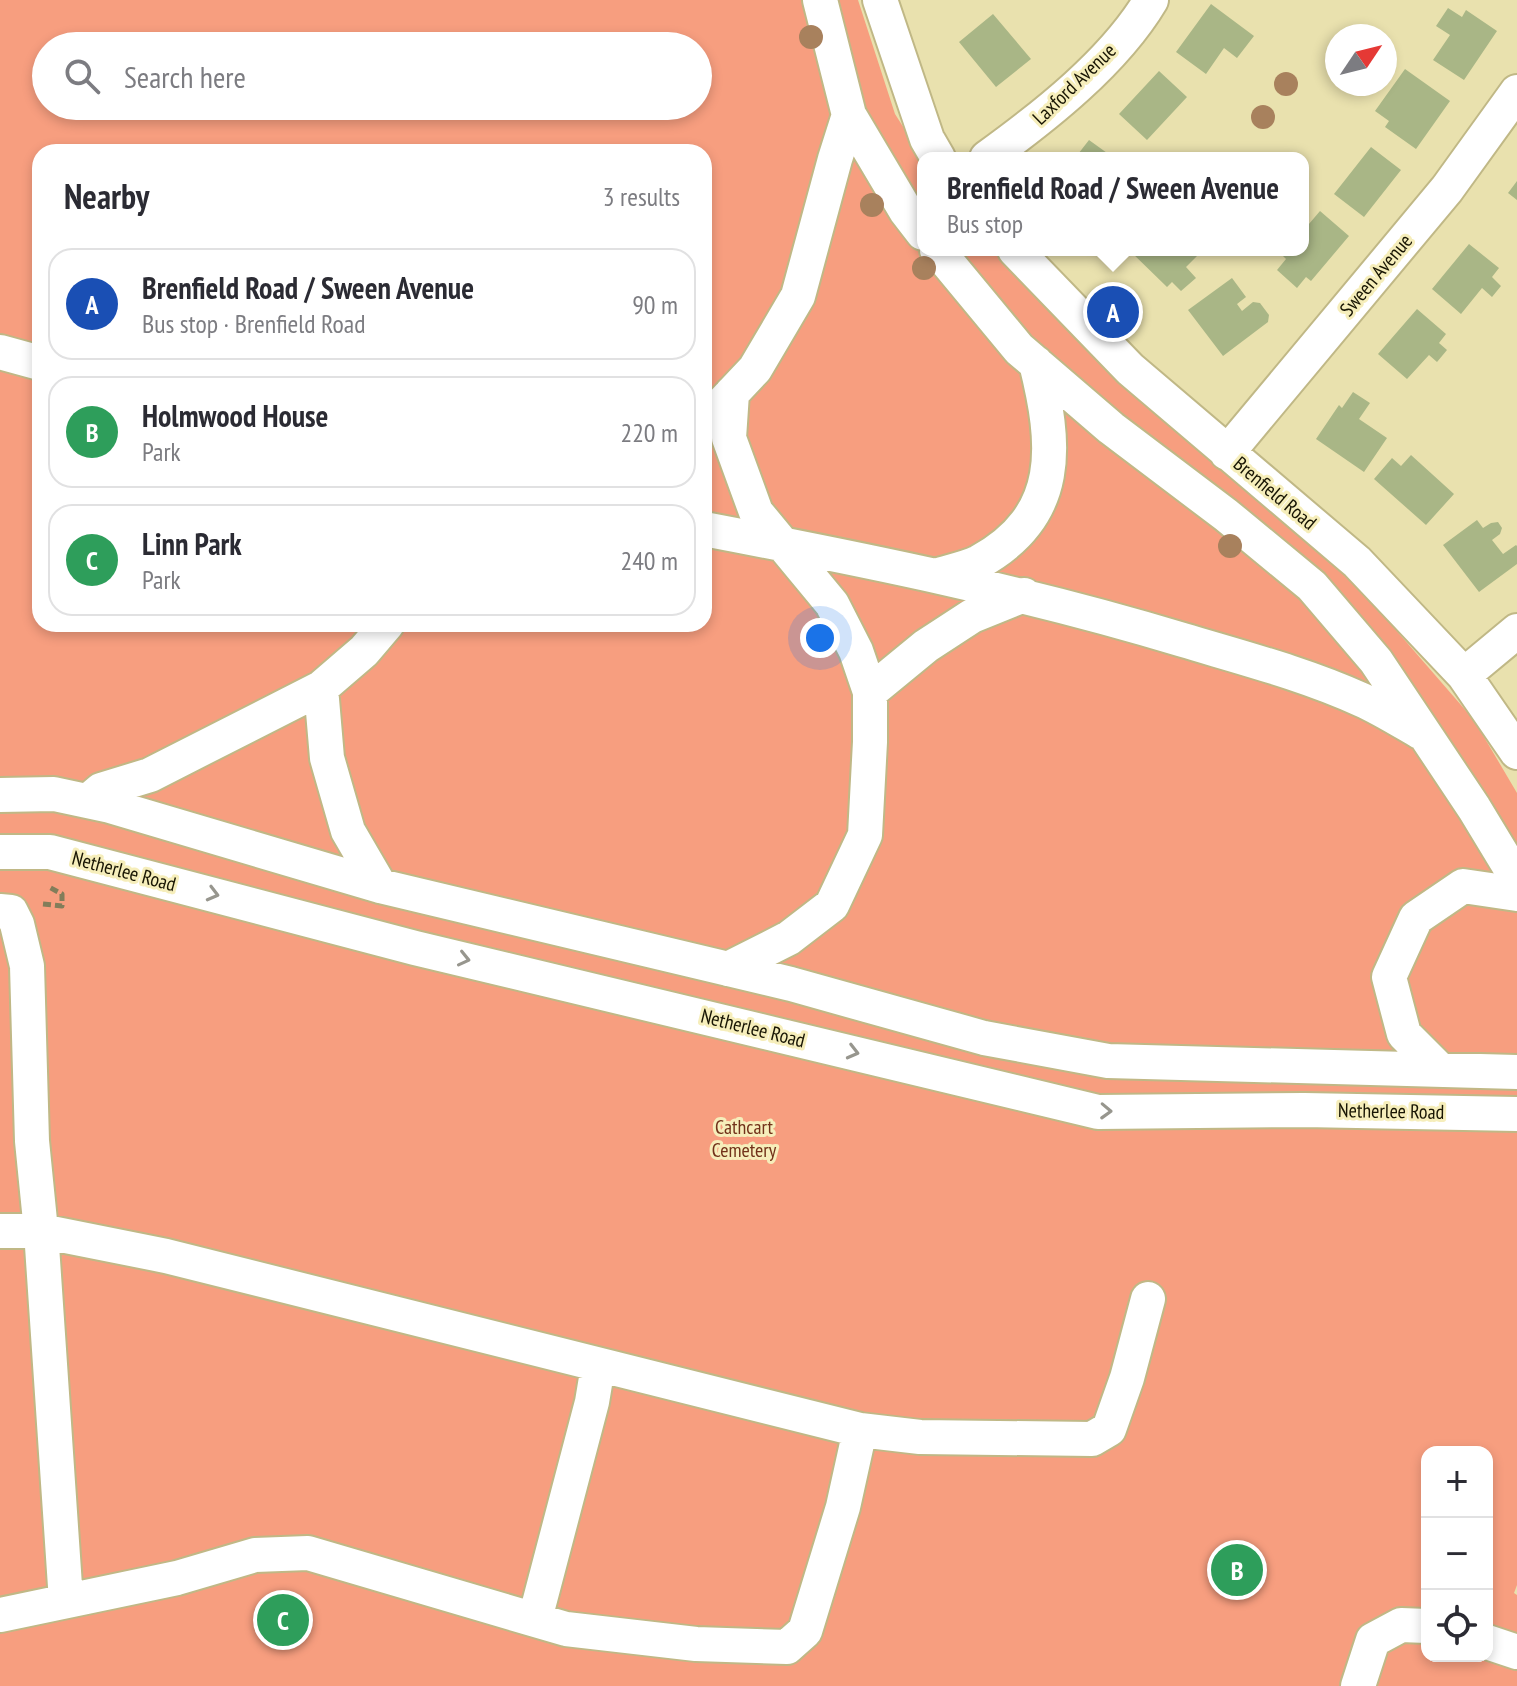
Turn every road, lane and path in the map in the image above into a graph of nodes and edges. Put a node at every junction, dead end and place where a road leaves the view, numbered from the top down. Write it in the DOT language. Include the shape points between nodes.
graph roads {
  1 [pos="820,0"];
  2 [pos="880,0"];
  3 [pos="1151,0"];
  4 [pos="1516,94"];
  5 [pos="849,115"];
  6 [pos="935,152"];
  7 [pos="995,152"];
  8 [pos="917,225"];
  9 [pos="942,256"];
  10 [pos="1021,256"];
  11 [pos="0,352"];
  12 [pos="32,361"];
  13 [pos="1036,363"];
  14 [pos="732,393"];
  15 [pos="712,414"];
  16 [pos="1227,453"];
  17 [pos="712,530"];
  18 [pos="781,543"];
  19 [pos="937,575"];
  20 [pos="1024,595"];
  21 [pos="1517,631"];
  22 [pos="380,632"];
  23 [pos="1464,675"];
  24 [pos="321,688"];
  25 [pos="870,692"];
  26 [pos="1424,734"];
  27 [pos="1517,752"];
  28 [pos="0,795"];
  29 [pos="88,801"];
  30 [pos="0,852"];
  31 [pos="1517,879"];
  32 [pos="380,886"];
  33 [pos="1517,894"];
  34 [pos="0,911"];
  35 [pos="728,969"];
  36 [pos="1440,1070"];
  37 [pos="1517,1072"];
  38 [pos="1517,1114"];
  39 [pos="0,1231"];
  40 [pos="41,1231"];
  41 [pos="1148,1299"];
  42 [pos="598,1366"];
  43 [pos="860,1430"];
  44 [pos="66,1601"];
  45 [pos="0,1615"];
  46 [pos="535,1619"];
  47 [pos="1421,1626"];
  48 [pos="1493,1644"];
  49 [pos="1517,1652"];
  50 [pos="1358,1686"];
  1 -- 5 [label="street"];
  2 -- 6 [label="street"];
  3 -- 7 [label="street, Laxford Avenue" via="1100,64 1050,113"];
  4 -- 16 [label="street, Sween Avenue" via="1447,189"];
  5 -- 8 [label="street"];
  5 -- 14 [label="street" via="798,296 755,369"];
  9 -- 13 [label="street"];
  10 -- 16 [label="street, Brenfield Road" via="1130,369"];
  11 -- 12 [label="street"];
  13 -- 19 [label="street" via="1051,456 1040,504 1009,543 977,563"];
  13 -- 26 [label="street" via="1312,586 1376,661"];
  14 -- 15 [label="street"];
  14 -- 18 [label="street" via="729,438 756,512"];
  16 -- 23 [label="street, Brenfield Road" via="1357,562"];
  17 -- 18 [label="street"];
  18 -- 19 [label="street"];
  18 -- 25 [label="street" via="832,604"];
  19 -- 20 [label="street"];
  20 -- 25 [label="street" via="972,616"];
  20 -- 26 [label="street" via="1278,669 1363,700"];
  21 -- 23 [label="street"];
  22 -- 24 [label="street"];
  23 -- 27 [label="street, Brenfield Road"];
  24 -- 29 [label="street" via="150,775 101,790"];
  24 -- 32 [label="street" via="327,758 348,831"];
  25 -- 35 [label="street" via="865,835 832,905 789,938"];
  26 -- 31 [label="street"];
  28 -- 29 [label="street" via="54,794"];
  29 -- 32 [label="street"];
  30 -- 38 [label="street, Netherlee Road, one-way" via="50,852 415,948 1098,1112"];
  32 -- 35 [label="street"];
  33 -- 36 [label="street" via="1463,886 1416,918 1389,977 1404,1034"];
  34 -- 40 [label="street" via="11,912 17,924 27,966 32,1141"];
  35 -- 36 [label="street" via="984,1038 1108,1061"];
  36 -- 37 [label="street"];
  39 -- 40 [label="street"];
  40 -- 42 [label="street" via="166,1256"];
  40 -- 44 [label="street"];
  41 -- 43 [label="street" via="1109,1429 1092,1439 920,1437"];
  42 -- 43 [label="street"];
  42 -- 46 [label="street"];
  43 -- 46 [label="street" via="805,1631 787,1647 696,1644 566,1629"];
  44 -- 45 [label="street"];
  44 -- 46 [label="street" via="255,1555 308,1553"];
  47 -- 50 [label="street" via="1401,1625 1373,1640"];
  48 -- 49 [label="street"];
}
